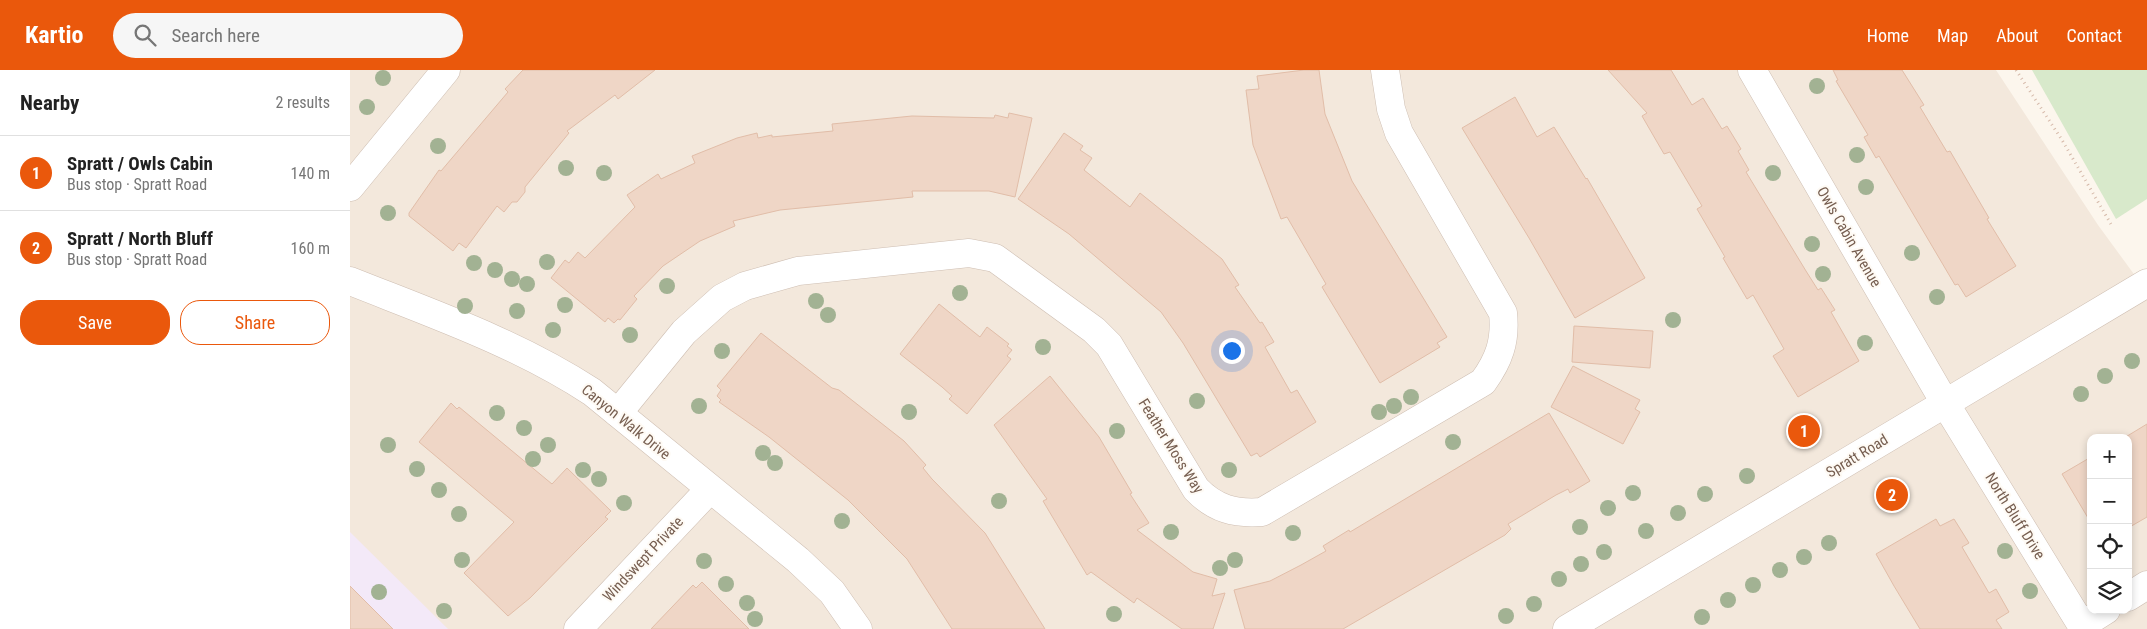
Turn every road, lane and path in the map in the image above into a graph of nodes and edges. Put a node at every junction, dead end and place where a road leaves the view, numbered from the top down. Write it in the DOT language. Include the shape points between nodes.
graph roads {
  1 [pos="446,70"];
  2 [pos="1385,70"];
  3 [pos="1752,70"];
  4 [pos="2016,70"];
  5 [pos="350,187"];
  6 [pos="2112,226"];
  7 [pos="350,281"];
  8 [pos="2147,283"];
  9 [pos="1945,404"];
  10 [pos="618,413"];
  11 [pos="709,490"];
  12 [pos="2147,585"];
  13 [pos="2132,594"];
  14 [pos="2101,614"];
  15 [pos="2083,627"];
  16 [pos="578,629"];
  17 [pos="858,629"];
  18 [pos="1567,629"];
  1 -- 5 [label="street"];
  2 -- 10 [label="street, Feather Moss Way" via="1391,108 1400,133 1503,313 1505,331 1501,349 1483,382 1262,512 1241,514 1206,500 1196,489 1108,345 1094,330 995,258 969,253 798,271 745,286 722,298 684,332"];
  3 -- 9 [label="street, Owls Cabin Avenue"];
  4 -- 6 [label="path"];
  7 -- 10 [label="street, Canyon Walk Drive" via="502,341 556,369"];
  8 -- 9 [label="street, Spratt Road"];
  9 -- 15 [label="street, North Bluff Drive"];
  9 -- 18 [label="street, Spratt Road"];
  10 -- 11 [label="street, Canyon Walk Drive"];
  11 -- 16 [label="street, Windswept Private"];
  11 -- 17 [label="street, Canyon Walk Drive" via="816,576 832,592"];
  12 -- 13 [label="street"];
  14 -- 15 [label="street"];
}
